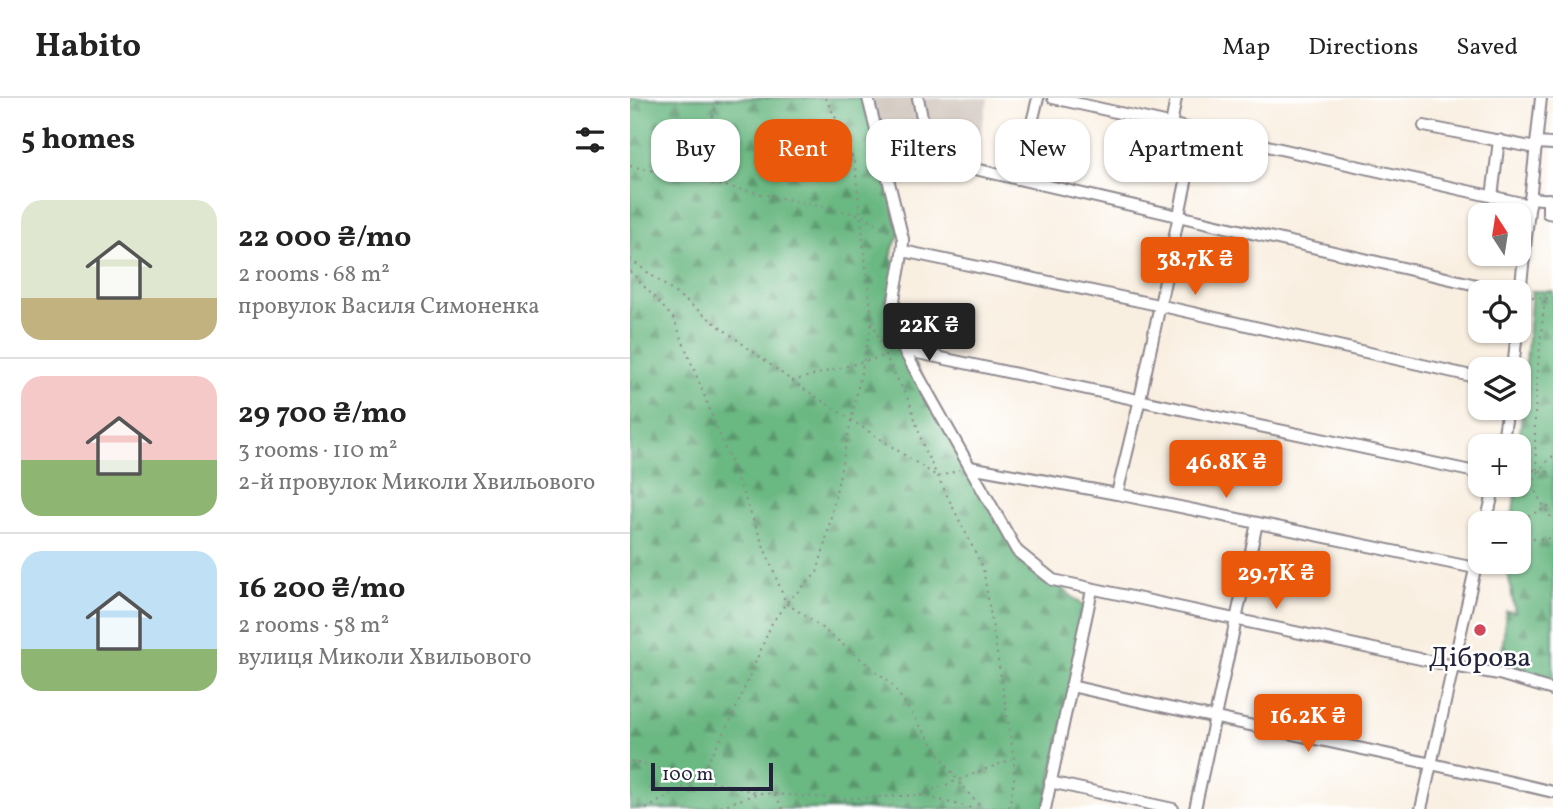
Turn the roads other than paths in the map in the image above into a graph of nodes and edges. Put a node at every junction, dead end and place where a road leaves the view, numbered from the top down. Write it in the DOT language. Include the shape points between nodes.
graph roads {
  1 [pos="868,98"];
  2 [pos="918,98"];
  3 [pos="1038,98"];
  4 [pos="1053,98"];
  5 [pos="1176,98"];
  6 [pos="1541,98"];
  7 [pos="873,119"];
  8 [pos="922,119"];
  9 [pos="1033,119"];
  10 [pos="1145,119"];
  11 [pos="1172,119"];
  12 [pos="1424,126"];
  13 [pos="1499,139"];
  14 [pos="1553,144"];
  15 [pos="1536,145"];
  16 [pos="1268,146"];
  17 [pos="889,182"];
  18 [pos="1031,182"];
  19 [pos="1186,182"];
  20 [pos="1492,197"];
  21 [pos="1551,200"];
  22 [pos="1530,202"];
  23 [pos="1553,215"];
  24 [pos="1178,216"];
  25 [pos="903,251"];
  26 [pos="1522,280"];
  27 [pos="1468,283"];
  28 [pos="1158,305"];
  29 [pos="904,350"];
  30 [pos="1468,375"];
  31 [pos="1140,399"];
  32 [pos="970,467"];
  33 [pos="1468,470"];
  34 [pos="1117,494"];
  35 [pos="1257,523"];
  36 [pos="1468,567"];
  37 [pos="1474,574"];
  38 [pos="1092,590"];
  39 [pos="1236,619"];
  40 [pos="1453,666"];
  41 [pos="1071,686"];
  42 [pos="1553,690"];
  43 [pos="1215,719"];
  44 [pos="1431,762"];
  45 [pos="1050,782"];
  46 [pos="1553,792"];
  47 [pos="1045,809"];
  48 [pos="1172,809"];
  49 [pos="1195,809"];
  50 [pos="1421,809"];
  1 -- 7 [label="street"];
  2 -- 8 [label="street"];
  3 -- 9 [label="street"];
  4 -- 10 [label="street"];
  5 -- 11 [label="street"];
  6 -- 15 [label="street"];
  12 -- 13 [label="street"];
  13 -- 15 [label="street"];
  13 -- 20 [label="street"];
  14 -- 15 [label="street"];
  15 -- 22 [label="street"];
  16 -- 20 [label="street"];
  17 -- 25 [label="street"];
  18 -- 24 [label="street"];
  19 -- 24 [label="street"];
  20 -- 22 [label="street"];
  21 -- 22 [label="street"];
  21 -- 23 [label="street" via="1548,213"];
  22 -- 26 [label="street"];
  24 -- 27 [label="street"];
  24 -- 28 [label="street"];
  25 -- 28 [label="street"];
  25 -- 29 [label="street" via="891,313"];
  28 -- 30 [label="street"];
  28 -- 31 [label="street"];
  29 -- 31 [label="street"];
  29 -- 32 [label="street"];
  31 -- 33 [label="street"];
  31 -- 34 [label="street"];
  32 -- 34 [label="street"];
  32 -- 38 [label="street" via="1017,551 1053,580"];
  34 -- 35 [label="street"];
  35 -- 36 [label="street"];
  35 -- 39 [label="street"];
  37 -- 40 [label="street"];
  38 -- 39 [label="street"];
  38 -- 41 [label="street"];
  39 -- 40 [label="street"];
  39 -- 43 [label="street"];
  40 -- 42 [label="street"];
  40 -- 44 [label="street"];
  41 -- 43 [label="street"];
  41 -- 45 [label="street"];
  43 -- 44 [label="street"];
  43 -- 49 [label="street"];
  44 -- 46 [label="street"];
  44 -- 50 [label="street"];
  45 -- 47 [label="street"];
  45 -- 48 [label="street"];
}
